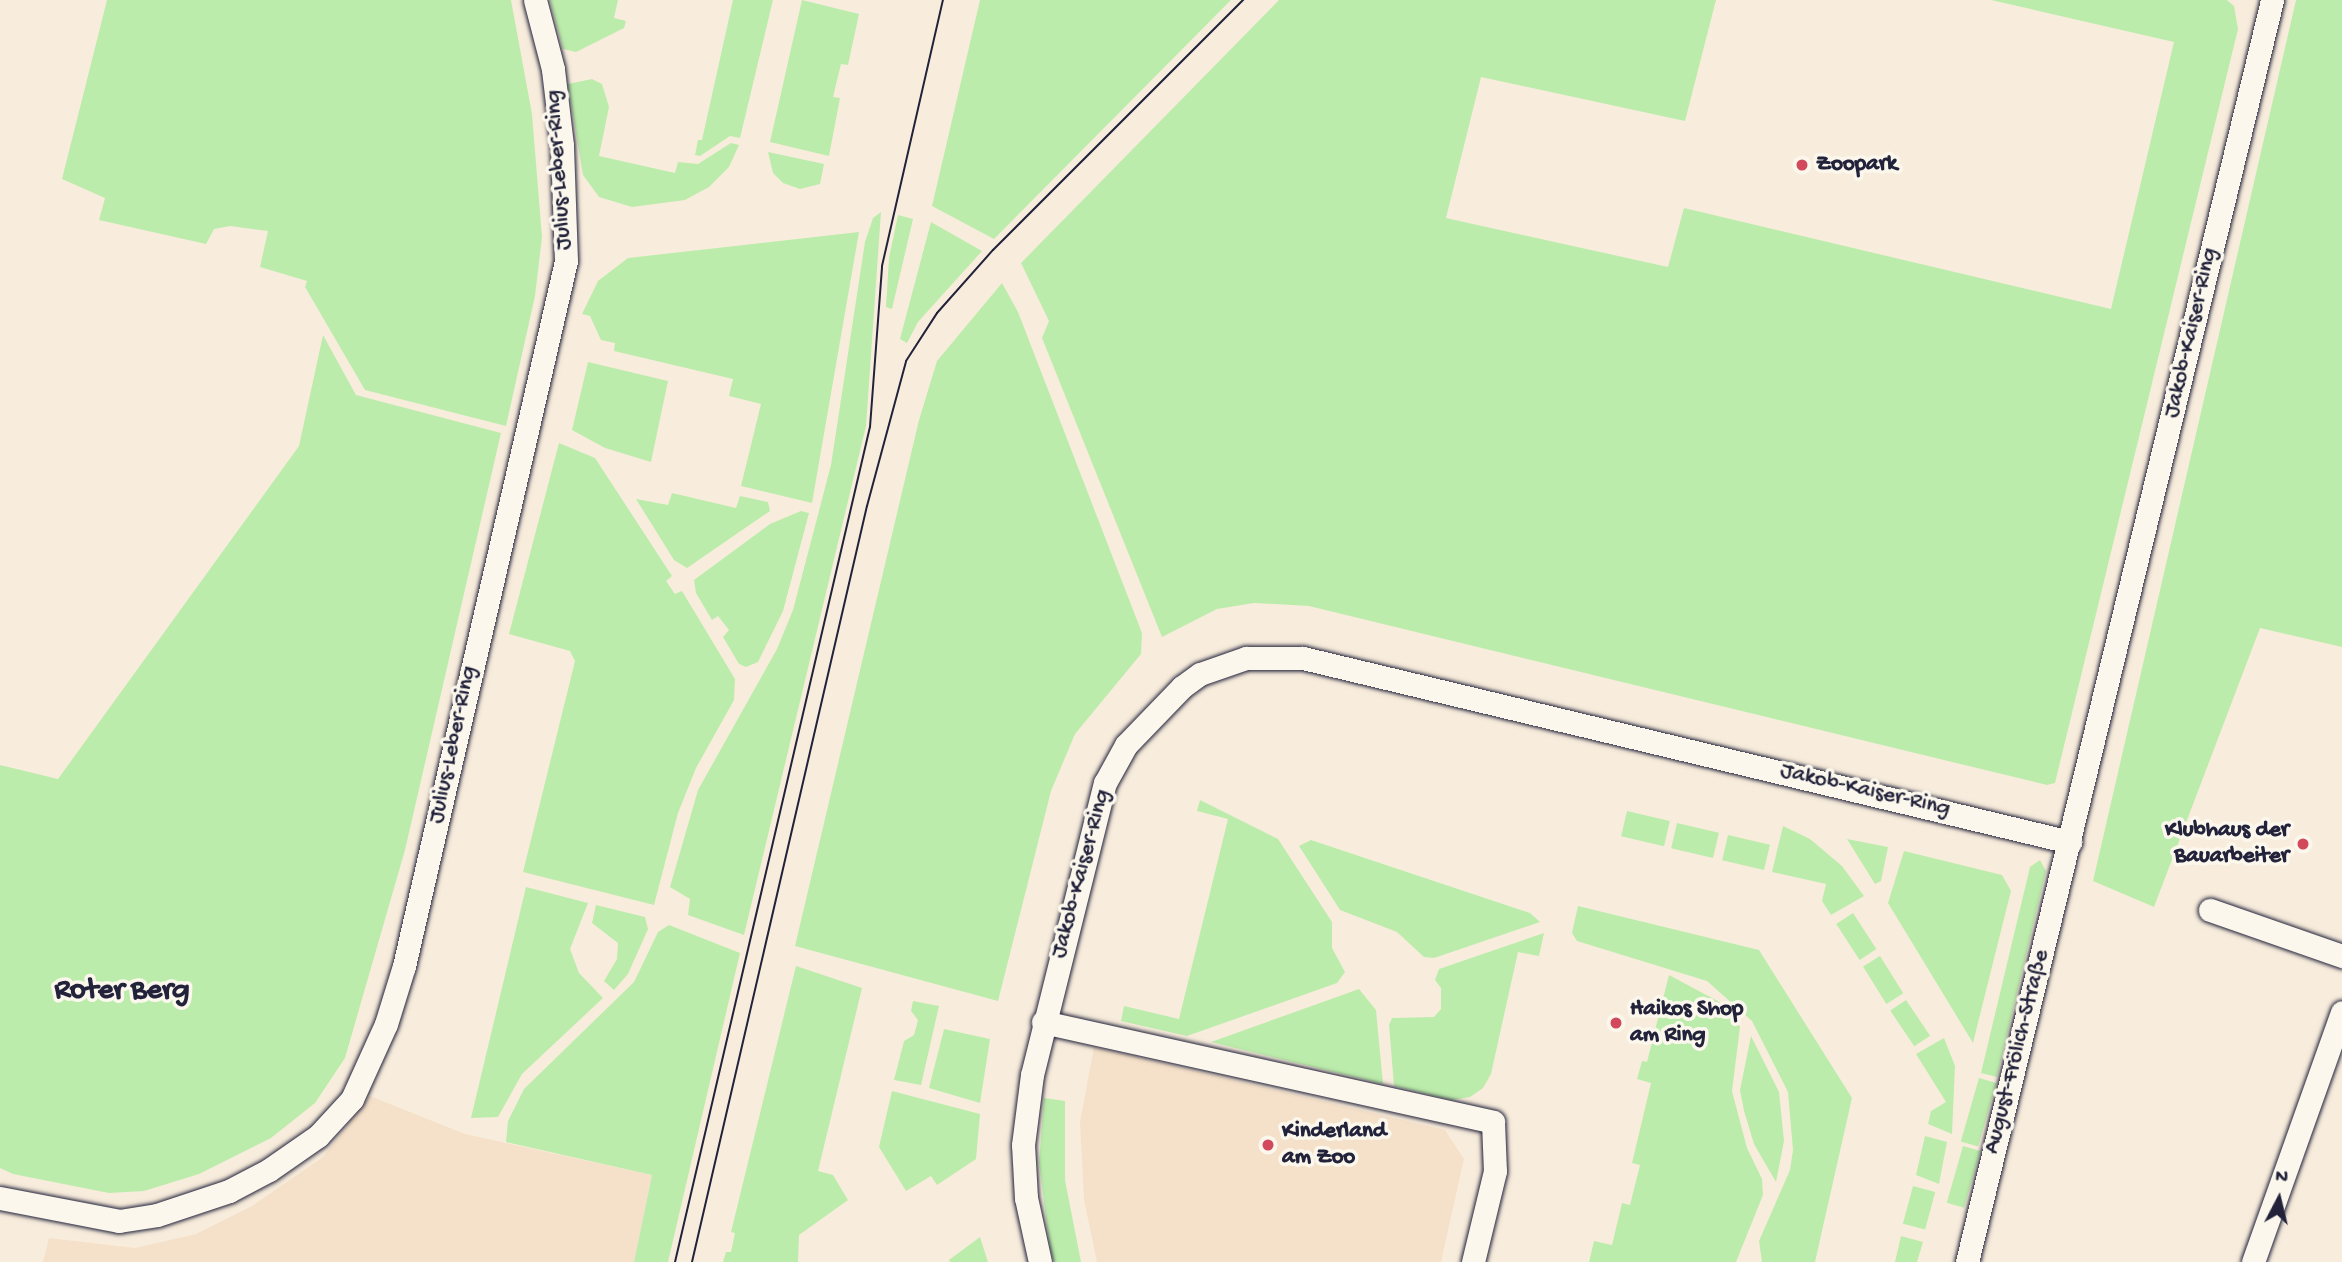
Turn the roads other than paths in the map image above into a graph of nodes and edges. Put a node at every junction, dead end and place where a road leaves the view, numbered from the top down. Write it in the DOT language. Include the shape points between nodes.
graph roads {
  1 [pos="536,0"];
  2 [pos="2272,0"];
  3 [pos="2070,842"];
  4 [pos="2210,910"];
  5 [pos="2342,956"];
  6 [pos="2342,1012"];
  7 [pos="1043,1022"];
  8 [pos="0,1198"];
  9 [pos="1040,1262"];
  10 [pos="1473,1262"];
  11 [pos="1967,1262"];
  12 [pos="2253,1262"];
  1 -- 8 [label="street, Julius-Leber-Ring" via="553,69 562,145 566,261 404,966 386,1024 352,1099 318,1136 269,1171 229,1191 157,1215 119,1220"];
  2 -- 3 [label="street, Jakob-Kaiser-Ring"];
  3 -- 7 [label="street, Jakob-Kaiser-Ring" via="1303,658 1246,659 1200,674 1126,745 1105,783"];
  3 -- 11 [label="street, August-Frölich-Straße"];
  4 -- 5 [label="street"];
  6 -- 12 [label="street"];
  7 -- 9 [label="street, Jakob-Kaiser-Ring" via="1023,1146 1026,1198"];
  7 -- 10 [label="street" via="1493,1122 1495,1171"];
}
